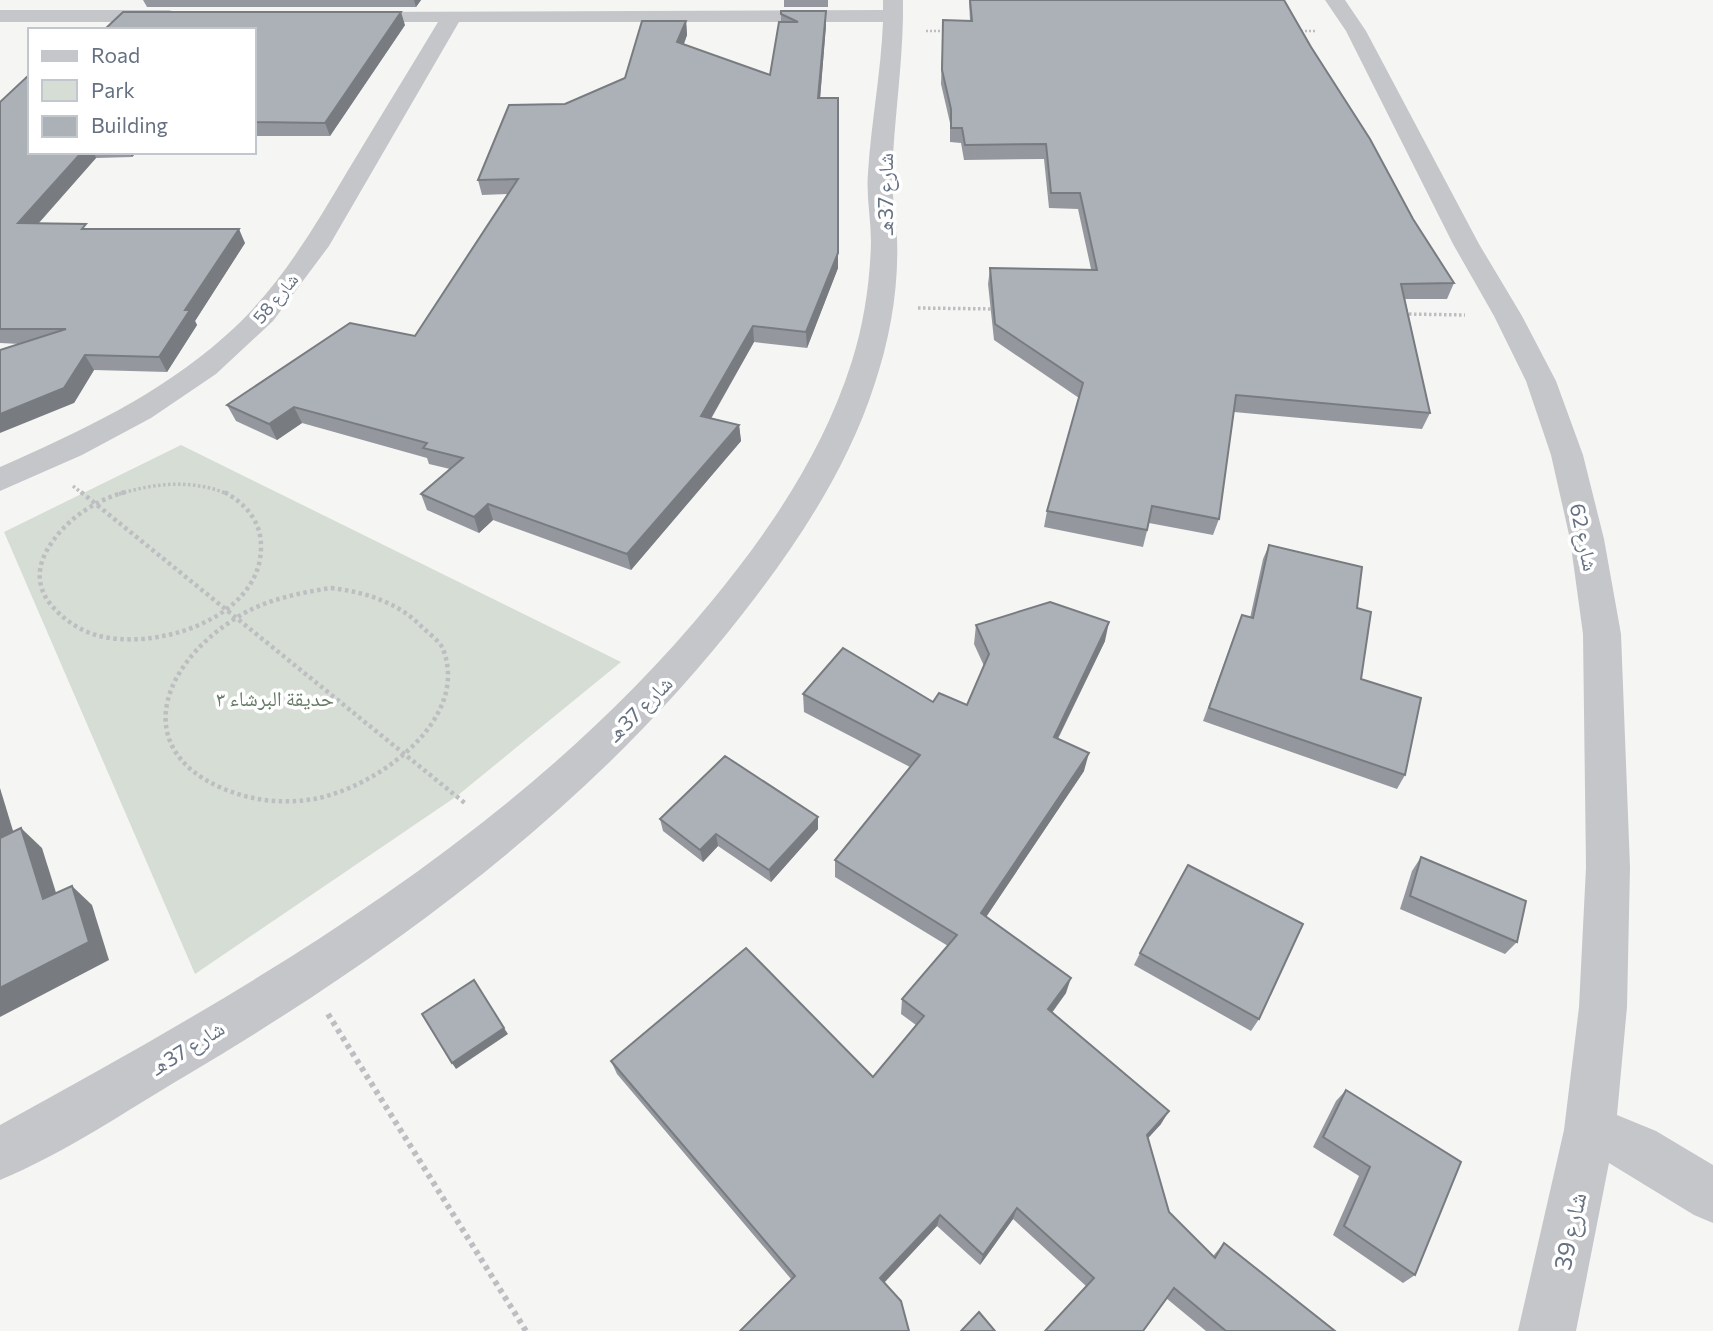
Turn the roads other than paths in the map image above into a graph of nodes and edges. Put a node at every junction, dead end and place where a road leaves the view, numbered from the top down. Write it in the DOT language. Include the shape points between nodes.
graph roads {
  1 [pos="1335,0"];
  2 [pos="192,16"];
  3 [pos="329,16"];
  4 [pos="452,16"];
  5 [pos="893,16"];
  6 [pos="5,25"];
  7 [pos="0,480"];
  8 [pos="1590,1130"];
  9 [pos="0,1154"];
  10 [pos="1713,1196"];
  11 [pos="1547,1331"];
  1 -- 8 [label="street, شارع 62" via="1356,31 1541,381 1567,455 1587,539 1602,634 1608,867 1603,1007"];
  2 -- 6 [label="street" via="30,16"];
  3 -- 4 [label="street"];
  4 -- 5 [label="street"];
  4 -- 7 [label="street, شارع 58" via="323,235 262,316 183,383 110,428"];
  5 -- 9 [label="street, شارع 37هـ" via="880,179 884,244 868,358 830,455 780,539 705,637 644,705 581,765 404,908 136,1079"];
  8 -- 10 [label="street" via="1638,1149"];
  8 -- 11 [label="street, شارع 39"];
}
